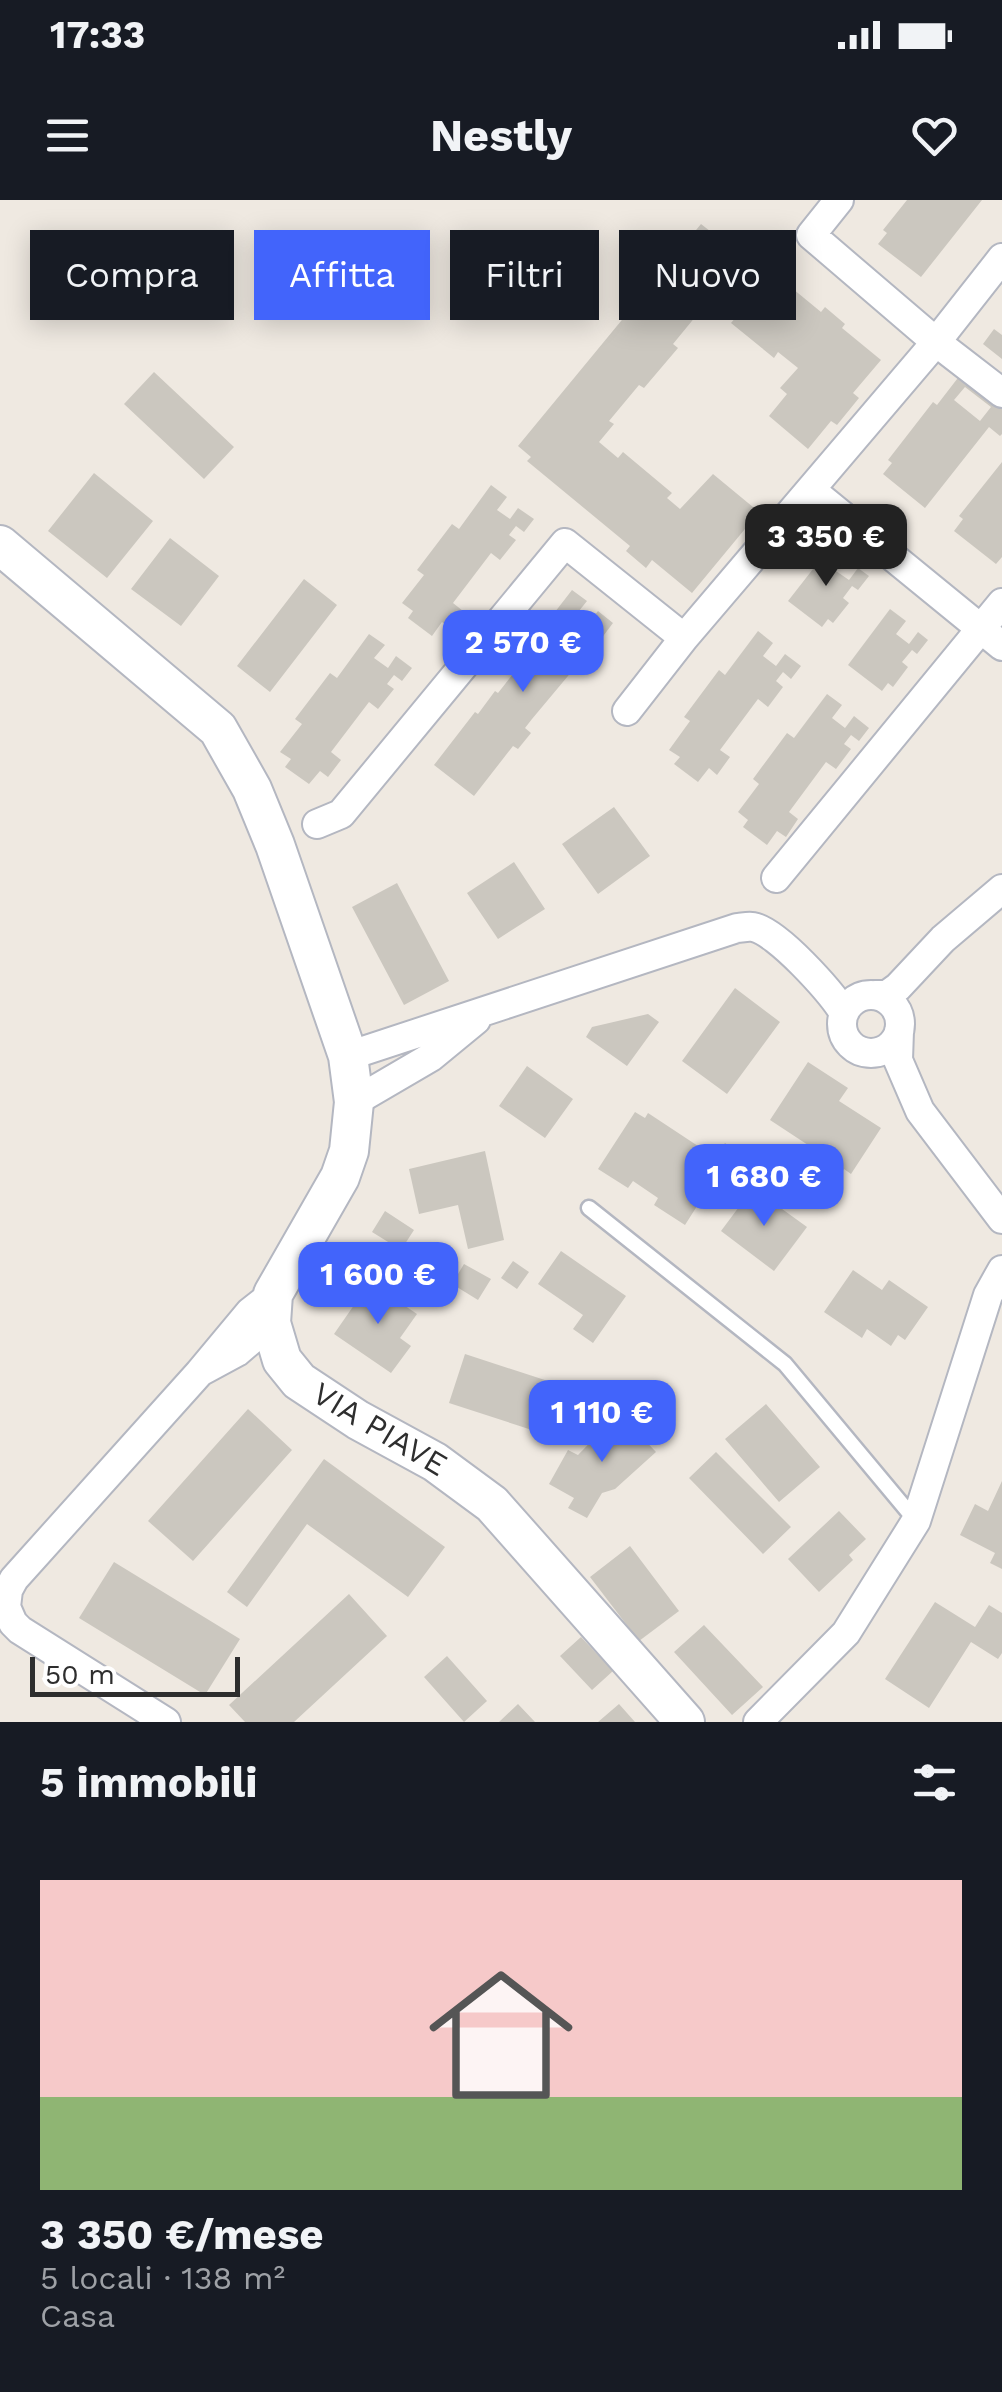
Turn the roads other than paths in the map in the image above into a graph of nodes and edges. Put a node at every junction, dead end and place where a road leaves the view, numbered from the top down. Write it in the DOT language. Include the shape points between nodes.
graph roads {
  1 [pos="839,200"];
  2 [pos="1002,258"];
  3 [pos="936,342"];
  4 [pos="1002,393"];
  5 [pos="811,490"];
  6 [pos="0,545"];
  7 [pos="1002,603"];
  8 [pos="991,637"];
  9 [pos="684,638"];
  10 [pos="626,711"];
  11 [pos="316,824"];
  12 [pos="776,878"];
  13 [pos="1002,889"];
  14 [pos="915,972"];
  15 [pos="852,1001"];
  16 [pos="492,1006"];
  17 [pos="898,1022"];
  18 [pos="878,1052"];
  19 [pos="351,1078"];
  20 [pos="909,1091"];
  21 [pos="589,1208"];
  22 [pos="1002,1219"];
  23 [pos="1002,1270"];
  24 [pos="272,1308"];
  25 [pos="282,1360"];
  26 [pos="211,1367"];
  27 [pos="916,1521"];
  28 [pos="3,1608"];
  29 [pos="166,1722"];
  30 [pos="685,1722"];
  31 [pos="758,1722"];
  1 -- 3 [label="street" via="811,234"];
  2 -- 3 [label="street"];
  3 -- 4 [label="street"];
  3 -- 5 [label="street"];
  5 -- 8 [label="street"];
  5 -- 9 [label="street"];
  6 -- 19 [label="street" via="218,729 274,845"];
  7 -- 8 [label="street"];
  8 -- 12 [label="street"];
  9 -- 10 [label="street"];
  9 -- 11 [label="street" via="565,544 341,814"];
  13 -- 14 [label="street"];
  14 -- 15 [label="street" via="887,995"];
  14 -- 17 [label="street" via="898,1004"];
  15 -- 16 [label="street" via="755,927"];
  15 -- 17 [label="street" via="888,1000"];
  15 -- 18 [label="street" via="843,1031 852,1046"];
  16 -- 19 [label="street"];
  16 -- 19 [label="street" via="431,1057"];
  17 -- 18 [label="street" via="891,1044"];
  17 -- 20 [label="street" via="898,1060"];
  18 -- 20 [label="street"];
  19 -- 24 [label="street" via="349,1150 340,1177"];
  20 -- 22 [label="street"];
  21 -- 27 [label="lane" via="785,1364"];
  23 -- 27 [label="street" via="988,1295"];
  24 -- 25 [label="street, VIA PIAVE"];
  24 -- 26 [label="street" via="250,1312"];
  25 -- 26 [label="street"];
  25 -- 30 [label="street, VIA PIAVE" via="300,1381 436,1462 492,1504"];
  26 -- 28 [label="street" via="14,1579"];
  27 -- 31 [label="street" via="860,1615"];
  28 -- 29 [label="street" via="20,1630"];
}
